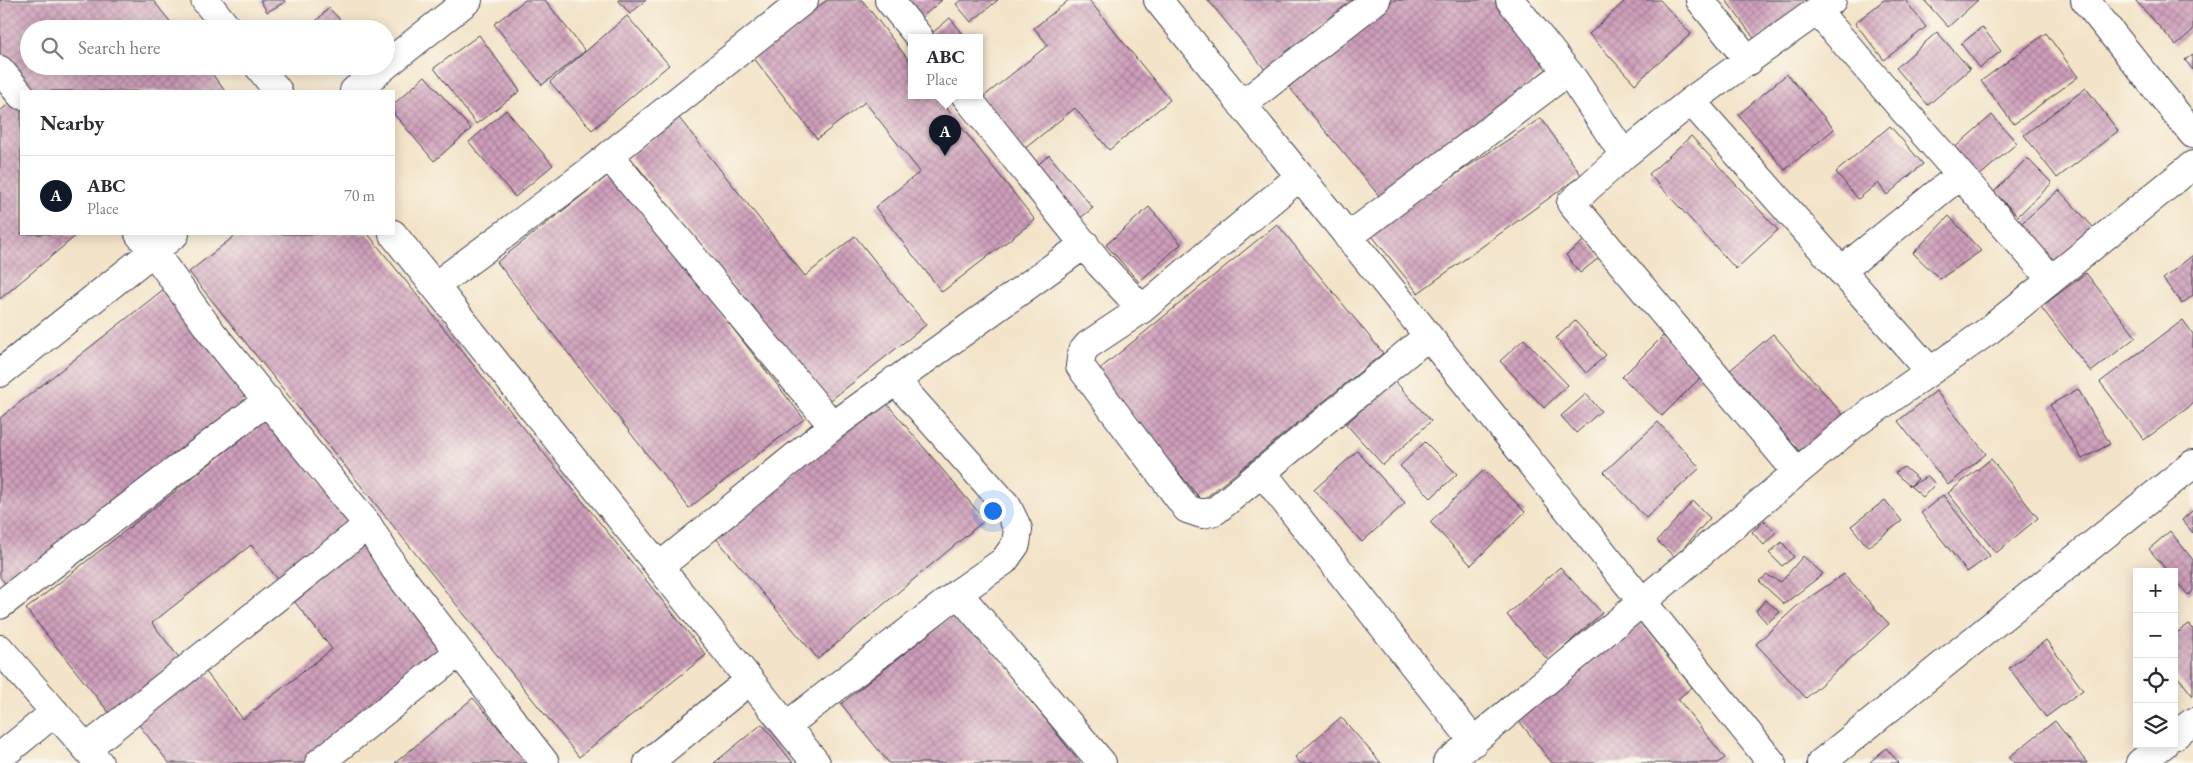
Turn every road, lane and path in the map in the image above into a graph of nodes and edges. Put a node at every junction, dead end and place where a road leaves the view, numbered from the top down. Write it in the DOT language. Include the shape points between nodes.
graph roads {
  1 [pos="205,0"];
  2 [pos="468,0"];
  3 [pos="804,0"];
  4 [pos="889,0"];
  5 [pos="1158,0"];
  6 [pos="1376,0"];
  7 [pos="1510,0"];
  8 [pos="1700,0"];
  9 [pos="2085,0"];
  10 [pos="1825,6"];
  11 [pos="221,20"];
  12 [pos="917,34"];
  13 [pos="395,59"];
  14 [pos="1749,61"];
  15 [pos="1567,72"];
  16 [pos="265,75"];
  17 [pos="374,75"];
  18 [pos="277,90"];
  19 [pos="355,90"];
  20 [pos="968,99"];
  21 [pos="1690,101"];
  22 [pos="1242,105"];
  23 [pos="2193,134"];
  24 [pos="1624,155"];
  25 [pos="609,156"];
  26 [pos="2193,165"];
  27 [pos="1960,175"];
  28 [pos="1300,177"];
  29 [pos="171,235"];
  30 [pos="393,235"];
  31 [pos="1348,237"];
  32 [pos="146,242"];
  33 [pos="1085,244"];
  34 [pos="1841,271"];
  35 [pos="2051,279"];
  36 [pos="434,286"];
  37 [pos="1142,309"];
  38 [pos="1428,336"];
  39 [pos="1930,371"];
  40 [pos="0,373"];
  41 [pos="895,380"];
  42 [pos="268,400"];
  43 [pos="833,426"];
  44 [pos="2193,464"];
  45 [pos="1262,472"];
  46 [pos="1797,472"];
  47 [pos="368,525"];
  48 [pos="659,566"];
  49 [pos="958,593"];
  50 [pos="1642,602"];
  51 [pos="0,605"];
  52 [pos="0,649"];
  53 [pos="458,652"];
  54 [pos="750,680"];
  55 [pos="55,712"];
  56 [pos="2193,722"];
  57 [pos="786,726"];
  58 [pos="2178,733"];
  59 [pos="1474,742"];
  60 [pos="2159,748"];
  61 [pos="93,756"];
  62 [pos="0,757"];
  63 [pos="319,763"];
  64 [pos="546,763"];
  65 [pos="648,763"];
  66 [pos="816,763"];
  67 [pos="1102,763"];
  68 [pos="1446,763"];
  69 [pos="1772,763"];
  70 [pos="1821,763"];
  71 [pos="2140,763"];
  1 -- 11 [label="street"];
  2 -- 13 [label="street"];
  3 -- 25 [label="street"];
  4 -- 12 [label="street"];
  5 -- 22 [label="street"];
  6 -- 22 [label="street"];
  7 -- 15 [label="street"];
  8 -- 14 [label="street"];
  9 -- 23 [label="street"];
  10 -- 14 [label="street"];
  10 -- 27 [label="street"];
  14 -- 21 [label="street"];
  15 -- 24 [label="street"];
  15 -- 31 [label="street"];
  16 -- 18 [label="street"];
  17 -- 19 [label="street"];
  20 -- 33 [label="street"];
  21 -- 24 [label="street"];
  21 -- 34 [label="street"];
  22 -- 28 [label="street"];
  24 -- 46 [label="street" via="1571,203"];
  25 -- 36 [label="street"];
  25 -- 43 [label="street"];
  26 -- 35 [label="street"];
  27 -- 34 [label="street"];
  27 -- 35 [label="street"];
  28 -- 31 [label="street"];
  28 -- 37 [label="street"];
  29 -- 32 [label="street"];
  30 -- 36 [label="street"];
  31 -- 38 [label="street"];
  32 -- 40 [label="street"];
  32 -- 42 [label="street" via="212,333"];
  33 -- 37 [label="street"];
  33 -- 41 [label="street"];
  34 -- 39 [label="street"];
  35 -- 39 [label="street"];
  36 -- 48 [label="street"];
  37 -- 45 [label="street" via="1088,345 1080,359 1082,371 1187,508 1202,514 1215,512"];
  38 -- 45 [label="street"];
  38 -- 50 [label="street"];
  39 -- 46 [label="street" via="1853,425"];
  41 -- 43 [label="street"];
  41 -- 49 [label="street" via="1007,506 1018,529 1016,544 1004,561"];
  42 -- 47 [label="street"];
  42 -- 51 [label="street"];
  43 -- 48 [label="street"];
  44 -- 70 [label="street"];
  45 -- 59 [label="street"];
  46 -- 50 [label="street"];
  47 -- 53 [label="street" via="395,569"];
  47 -- 61 [label="street"];
  48 -- 54 [label="street"];
  49 -- 57 [label="street"];
  49 -- 67 [label="street"];
  50 -- 59 [label="street"];
  50 -- 69 [label="street"];
  52 -- 55 [label="street"];
  53 -- 63 [label="street"];
  53 -- 64 [label="street"];
  54 -- 57 [label="street"];
  54 -- 65 [label="street"];
  55 -- 61 [label="street"];
  55 -- 62 [label="street"];
  56 -- 58 [label="street"];
  57 -- 66 [label="street"];
  59 -- 68 [label="street"];
  60 -- 71 [label="street"];
}
